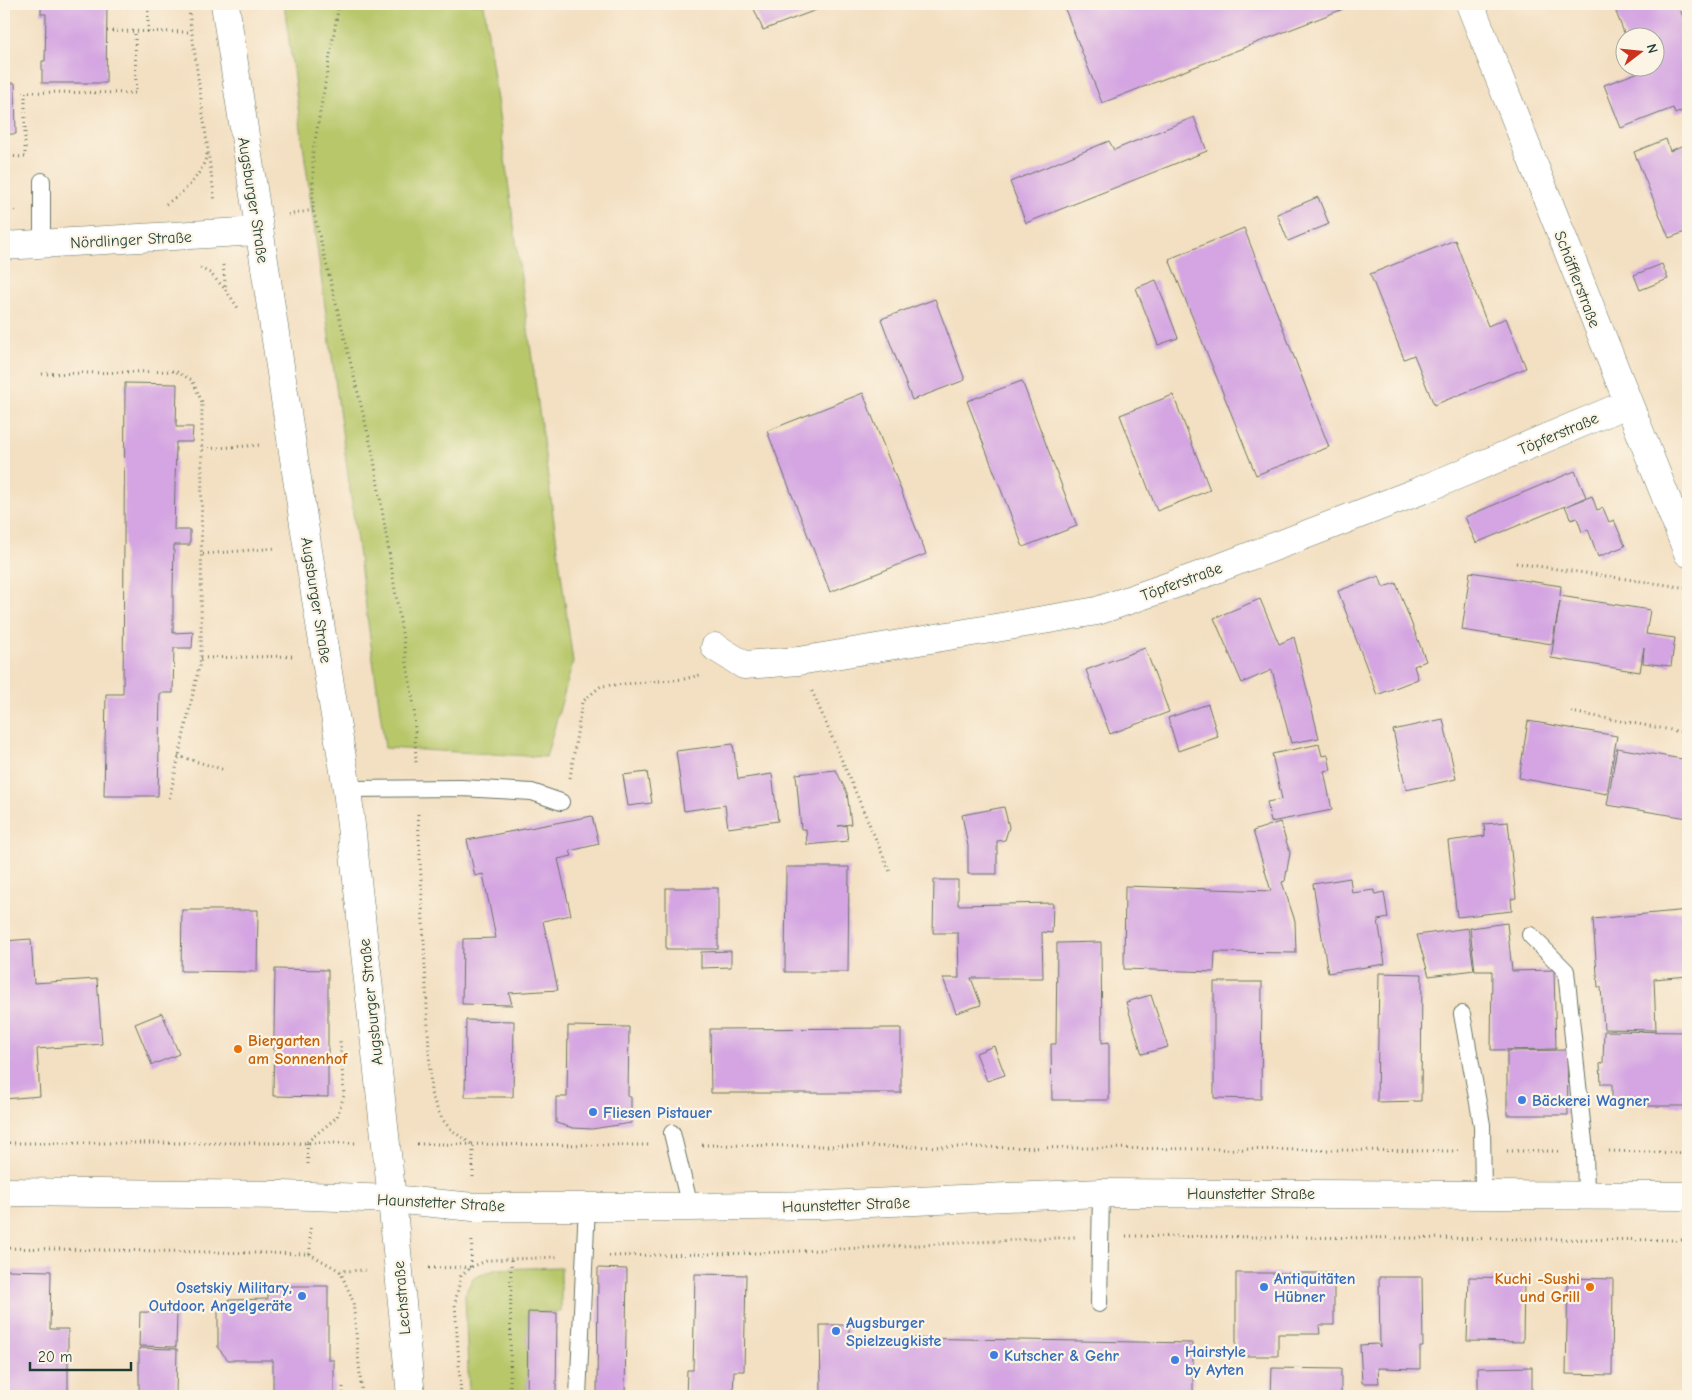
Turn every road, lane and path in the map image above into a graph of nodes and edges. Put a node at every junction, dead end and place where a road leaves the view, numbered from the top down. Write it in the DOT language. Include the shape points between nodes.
graph roads {
  1 [pos="148,4"];
  2 [pos="188,4"];
  3 [pos="225,4"];
  4 [pos="339,4"];
  5 [pos="1470,4"];
  6 [pos="107,31"];
  7 [pos="135,31"];
  8 [pos="148,32"];
  9 [pos="192,32"];
  10 [pos="208,151"];
  11 [pos="4,156"];
  12 [pos="42,181"];
  13 [pos="163,206"];
  14 [pos="4,210"];
  15 [pos="41,211"];
  16 [pos="258,231"];
  17 [pos="218,234"];
  18 [pos="42,244"];
  19 [pos="4,246"];
  20 [pos="239,315"];
  21 [pos="42,374"];
  22 [pos="1627,404"];
  23 [pos="259,436"];
  24 [pos="260,445"];
  25 [pos="202,449"];
  26 [pos="262,455"];
  27 [pos="276,539"];
  28 [pos="278,548"];
  29 [pos="1688,553"];
  30 [pos="203,554"];
  31 [pos="280,558"];
  32 [pos="1516,563"];
  33 [pos="1688,588"];
  34 [pos="715,647"];
  35 [pos="297,656"];
  36 [pos="201,658"];
  37 [pos="799,661"];
  38 [pos="744,665"];
  39 [pos="1571,712"];
  40 [pos="1688,733"];
  41 [pos="178,756"];
  42 [pos="225,770"];
  43 [pos="416,788"];
  44 [pos="347,789"];
  45 [pos="169,800"];
  46 [pos="561,802"];
  47 [pos="890,872"];
  48 [pos="1530,935"];
  49 [pos="1462,1014"];
  50 [pos="340,1038"];
  51 [pos="674,1139"];
  52 [pos="4,1143"];
  53 [pos="1483,1151"];
  54 [pos="1585,1151"];
  55 [pos="1688,1153"];
  56 [pos="4,1192"];
  57 [pos="1101,1192"];
  58 [pos="1483,1195"];
  59 [pos="1586,1195"];
  60 [pos="1688,1196"];
  61 [pos="392,1199"];
  62 [pos="587,1205"];
  63 [pos="690,1207"];
  64 [pos="4,1248"];
  65 [pos="511,1258"];
  66 [pos="471,1267"];
  67 [pos="1099,1304"];
  68 [pos="343,1388"];
  69 [pos="344,1396"];
  70 [pos="362,1396"];
  71 [pos="410,1396"];
  72 [pos="461,1396"];
  73 [pos="510,1396"];
  74 [pos="578,1396"];
  1 -- 8 [label="path"];
  2 -- 9 [label="path"];
  3 -- 16 [label="street, Augsburger Straße"];
  4 -- 43 [label="path" via="313,152 313,210 373,454 414,707"];
  5 -- 22 [label="street, Schäfflerstraße"];
  6 -- 7 [label="path"];
  7 -- 8 [label="path"];
  7 -- 11 [label="path" via="136,93 25,92 25,157"];
  8 -- 9 [label="path"];
  9 -- 10 [label="path"];
  10 -- 13 [label="path" via="200,172 177,197"];
  10 -- 17 [label="path"];
  12 -- 15 [label="lane"];
  14 -- 15 [label="path"];
  15 -- 18 [label="lane"];
  16 -- 17 [label="street, Nördlinger Straße"];
  16 -- 44 [label="street, Augsburger Straße"];
  17 -- 18 [label="street, Nördlinger Straße"];
  17 -- 20 [label="path" via="226,290 238,306"];
  18 -- 19 [label="street, Nördlinger Straße"];
  21 -- 25 [label="path" via="175,371 192,380 202,402"];
  22 -- 29 [label="street, Schäfflerstraße"];
  22 -- 37 [label="street, Töpferstraße" via="1422,490 1193,578 1097,611"];
  23 -- 24 [label="path"];
  24 -- 25 [label="path"];
  24 -- 26 [label="path"];
  25 -- 30 [label="path"];
  27 -- 28 [label="path"];
  28 -- 30 [label="path"];
  28 -- 31 [label="path"];
  30 -- 36 [label="path"];
  32 -- 33 [label="path"];
  34 -- 38 [label="street"];
  35 -- 36 [label="path"];
  36 -- 41 [label="path"];
  37 -- 38 [label="street, Töpferstraße"];
  37 -- 47 [label="path"];
  38 -- 46 [label="path" via="684,679 601,686 582,702 570,777"];
  39 -- 40 [label="path"];
  41 -- 42 [label="path"];
  41 -- 45 [label="path"];
  43 -- 44 [label="lane"];
  43 -- 46 [label="lane" via="532,792"];
  43 -- 51 [label="path" via="431,1093 440,1119 450,1130 474,1145"];
  44 -- 61 [label="street, Augsburger Straße"];
  48 -- 54 [label="lane" via="1566,971"];
  49 -- 53 [label="lane" via="1482,1125"];
  50 -- 52 [label="path" via="344,1095 337,1117 307,1142"];
  51 -- 53 [label="path"];
  51 -- 63 [label="lane"];
  53 -- 54 [label="path"];
  53 -- 58 [label="lane"];
  54 -- 55 [label="path"];
  54 -- 59 [label="lane"];
  56 -- 61 [label="street, Haunstetter Straße"];
  57 -- 58 [label="street, Haunstetter Straße"];
  57 -- 63 [label="street, Haunstetter Straße" via="824,1205"];
  57 -- 67 [label="lane"];
  58 -- 59 [label="street, Haunstetter Straße"];
  59 -- 60 [label="street, Haunstetter Straße"];
  61 -- 62 [label="street, Haunstetter Straße" via="473,1206"];
  61 -- 71 [label="street, Lechstraße"];
  62 -- 63 [label="street, Haunstetter Straße"];
  62 -- 74 [label="lane"];
  64 -- 70 [label="path" via="310,1254 340,1271 353,1301"];
  65 -- 73 [label="path"];
  66 -- 72 [label="path" via="461,1276 455,1303"];
  68 -- 69 [label="path"];
}
